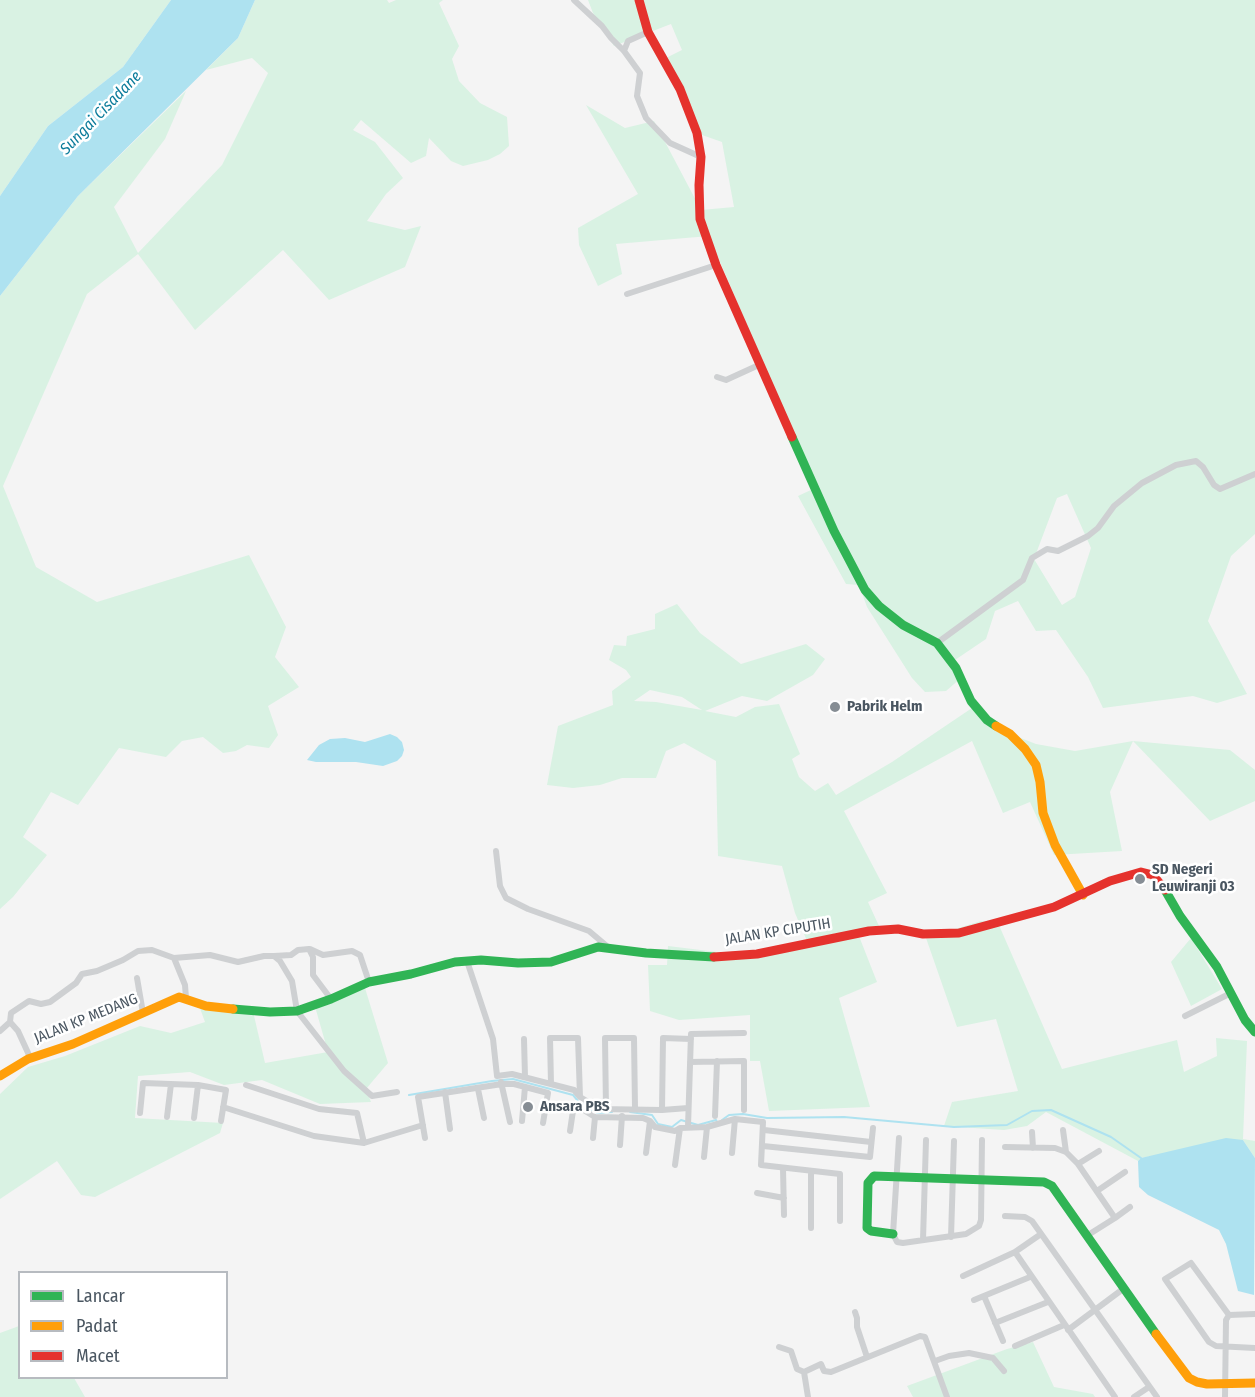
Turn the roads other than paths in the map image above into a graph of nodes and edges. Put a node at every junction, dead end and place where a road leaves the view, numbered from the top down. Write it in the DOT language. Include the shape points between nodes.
graph roads {
  1 [pos="574,0"];
  2 [pos="639,0"];
  3 [pos="648,32"];
  4 [pos="624,51"];
  5 [pos="701,157"];
  6 [pos="716,265"];
  7 [pos="627,294"];
  8 [pos="761,364"];
  9 [pos="717,377"];
  10 [pos="1255,474"];
  11 [pos="937,643"];
  12 [pos="496,851"];
  13 [pos="1083,895"];
  14 [pos="608,947"];
  15 [pos="309,949"];
  16 [pos="274,956"];
  17 [pos="174,958"];
  18 [pos="467,961"];
  19 [pos="137,978"];
  20 [pos="369,982"];
  21 [pos="1231,993"];
  22 [pos="186,998"];
  23 [pos="331,999"];
  24 [pos="297,1011"];
  25 [pos="143,1013"];
  26 [pos="1185,1016"];
  27 [pos="10,1022"];
  28 [pos="0,1031"];
  29 [pos="1255,1032"];
  30 [pos="744,1033"];
  31 [pos="691,1039"];
  32 [pos="524,1040"];
  33 [pos="28,1059"];
  34 [pos="717,1061"];
  35 [pos="690,1062"];
  36 [pos="0,1076"];
  37 [pos="497,1076"];
  38 [pos="525,1077"];
  39 [pos="171,1084"];
  40 [pos="502,1084"];
  41 [pos="551,1084"];
  42 [pos="198,1085"];
  43 [pos="246,1085"];
  44 [pos="525,1087"];
  45 [pos="478,1089"];
  46 [pos="397,1092"];
  47 [pos="445,1092"];
  48 [pos="580,1097"];
  49 [pos="223,1107"];
  50 [pos="634,1108"];
  51 [pos="688,1108"];
  52 [pos="606,1109"];
  53 [pos="662,1110"];
  54 [pos="744,1110"];
  55 [pos="140,1113"];
  56 [pos="595,1116"];
  57 [pos="622,1116"];
  58 [pos="715,1116"];
  59 [pos="167,1117"];
  60 [pos="194,1118"];
  61 [pos="484,1118"];
  62 [pos="735,1119"];
  63 [pos="222,1121"];
  64 [pos="522,1121"];
  65 [pos="650,1121"];
  66 [pos="510,1122"];
  67 [pos="543,1123"];
  68 [pos="423,1125"];
  69 [pos="688,1127"];
  70 [pos="707,1127"];
  71 [pos="680,1128"];
  72 [pos="873,1128"];
  73 [pos="450,1129"];
  74 [pos="764,1130"];
  75 [pos="1063,1130"];
  76 [pos="570,1131"];
  77 [pos="1032,1132"];
  78 [pos="425,1138"];
  79 [pos="593,1138"];
  80 [pos="898,1138"];
  81 [pos="926,1140"];
  82 [pos="982,1140"];
  83 [pos="954,1141"];
  84 [pos="871,1142"];
  85 [pos="364,1143"];
  86 [pos="620,1145"];
  87 [pos="763,1146"];
  88 [pos="1005,1147"];
  89 [pos="1033,1148"];
  90 [pos="1099,1151"];
  91 [pos="1066,1152"];
  92 [pos="646,1153"];
  93 [pos="732,1153"];
  94 [pos="704,1157"];
  95 [pos="1078,1164"];
  96 [pos="675,1166"];
  97 [pos="783,1168"];
  98 [pos="811,1171"];
  99 [pos="1125,1172"];
  100 [pos="896,1176"];
  101 [pos="925,1178"];
  102 [pos="981,1179"];
  103 [pos="952,1180"];
  104 [pos="1097,1191"];
  105 [pos="757,1193"];
  106 [pos="784,1198"];
  107 [pos="1130,1207"];
  108 [pos="784,1215"];
  109 [pos="1005,1216"];
  110 [pos="1115,1218"];
  111 [pos="840,1221"];
  112 [pos="811,1228"];
  113 [pos="892,1234"];
  114 [pos="1041,1234"];
  115 [pos="1088,1235"];
  116 [pos="951,1237"];
  117 [pos="923,1240"];
  118 [pos="1015,1252"];
  119 [pos="963,1276"];
  120 [pos="1030,1276"];
  121 [pos="1123,1288"];
  122 [pos="984,1296"];
  123 [pos="974,1300"];
  124 [pos="1048,1302"];
  125 [pos="1094,1311"];
  126 [pos="855,1312"];
  127 [pos="1255,1314"];
  128 [pos="1229,1315"];
  129 [pos="995,1323"];
  130 [pos="1066,1327"];
  131 [pos="1003,1341"];
  132 [pos="1015,1346"];
  133 [pos="1225,1346"];
  134 [pos="779,1347"];
  135 [pos="1255,1348"];
  136 [pos="867,1357"];
  137 [pos="935,1361"];
  138 [pos="1004,1371"];
  139 [pos="804,1372"];
  140 [pos="1225,1383"];
  141 [pos="1255,1383"];
  142 [pos="1149,1387"];
  143 [pos="808,1397"];
  144 [pos="947,1397"];
  145 [pos="1115,1397"];
  146 [pos="1134,1397"];
  147 [pos="1157,1397"];
  148 [pos="1225,1397"];
  1 -- 4 [label="street"];
  2 -- 3 [label="street"];
  3 -- 4 [label="street" via="628,41"];
  3 -- 5 [label="street" via="680,89 697,133"];
  4 -- 5 [label="street" via="640,73 637,96 646,118 670,143"];
  5 -- 6 [label="street" via="700,219"];
  6 -- 7 [label="street"];
  6 -- 8 [label="street"];
  8 -- 9 [label="street" via="726,380"];
  8 -- 11 [label="street" via="834,531 866,590 903,625"];
  10 -- 11 [label="street" via="1220,489 1196,461 1176,465 1142,483 1114,506 1088,536 1032,558 1023,580"];
  11 -- 13 [label="street" via="956,668 971,701 987,720 1010,734 1036,765 1043,813 1055,845"];
  12 -- 14 [label="street" via="500,886 506,898 588,931"];
  13 -- 14 [label="street, JALAN KP CIPUTIH" via="1054,907 958,933 869,931 757,954 713,957"];
  13 -- 21 [label="street, JALAN KP CIPUTIH" via="1131,874 1153,875"];
  14 -- 18 [label="street, JALAN KP CIPUTIH" via="551,962"];
  15 -- 16 [label="street"];
  15 -- 20 [label="street" via="323,956 352,951 360,955"];
  15 -- 23 [label="street" via="313,975"];
  16 -- 17 [label="street" via="238,962 210,955"];
  16 -- 24 [label="street" via="292,981"];
  17 -- 22 [label="street" via="185,984"];
  17 -- 27 [label="street" via="152,950 138,951 82,974 76,984 50,1002 41,1005 29,1001 11,1013"];
  18 -- 20 [label="street, JALAN KP CIPUTIH"];
  18 -- 37 [label="street" via="493,1039"];
  19 -- 25 [label="street"];
  20 -- 23 [label="street, JALAN KP CIPUTIH"];
  21 -- 26 [label="street"];
  21 -- 29 [label="street, JALAN KP CIPUTIH"];
  22 -- 24 [label="street, JALAN KP CIPUTIH" via="206,1005"];
  22 -- 25 [label="street, JALAN KP MEDANG" via="174,998"];
  23 -- 24 [label="street, JALAN KP CIPUTIH"];
  24 -- 46 [label="street" via="344,1071 372,1095"];
  25 -- 33 [label="street, JALAN KP MEDANG"];
  27 -- 28 [label="street"];
  27 -- 33 [label="street" via="18,1031"];
  30 -- 31 [label="street" via="691,1034"];
  31 -- 35 [label="street"];
  31 -- 53 [label="street" via="663,1038"];
  32 -- 38 [label="street"];
  33 -- 36 [label="street, JALAN KP MEDANG"];
  34 -- 35 [label="street"];
  34 -- 54 [label="street" via="744,1060"];
  34 -- 58 [label="street"];
  35 -- 51 [label="street"];
  37 -- 38 [label="street"];
  37 -- 40 [label="street"];
  38 -- 41 [label="street"];
  39 -- 42 [label="street"];
  39 -- 55 [label="street" via="143,1083"];
  39 -- 59 [label="street"];
  40 -- 44 [label="street"];
  40 -- 45 [label="street"];
  40 -- 66 [label="street"];
  41 -- 48 [label="street" via="574,1090"];
  41 -- 48 [label="street" via="550,1038 578,1038"];
  42 -- 49 [label="street" via="226,1090"];
  42 -- 60 [label="street"];
  43 -- 85 [label="street" via="319,1109 357,1113"];
  44 -- 64 [label="street"];
  44 -- 67 [label="street" via="548,1093"];
  45 -- 47 [label="street"];
  45 -- 61 [label="street"];
  47 -- 68 [label="street" via="418,1097"];
  47 -- 73 [label="street"];
  48 -- 52 [label="street"];
  49 -- 63 [label="street"];
  49 -- 85 [label="street" via="314,1136"];
  50 -- 52 [label="street"];
  50 -- 52 [label="street" via="634,1038 605,1038"];
  50 -- 53 [label="street"];
  51 -- 53 [label="street"];
  51 -- 69 [label="street"];
  56 -- 57 [label="street"];
  56 -- 76 [label="street" via="574,1104"];
  56 -- 79 [label="street"];
  57 -- 65 [label="street"];
  57 -- 86 [label="street"];
  62 -- 70 [label="street"];
  62 -- 74 [label="street" via="763,1122"];
  62 -- 93 [label="street"];
  65 -- 71 [label="street" via="655,1127 675,1131"];
  65 -- 92 [label="street"];
  68 -- 78 [label="street"];
  68 -- 85 [label="street"];
  69 -- 70 [label="street"];
  69 -- 71 [label="street"];
  70 -- 94 [label="street"];
  71 -- 96 [label="street"];
  72 -- 84 [label="street"];
  74 -- 84 [label="street"];
  74 -- 87 [label="street"];
  75 -- 91 [label="street"];
  77 -- 89 [label="street"];
  80 -- 100 [label="street"];
  81 -- 101 [label="street"];
  82 -- 102 [label="street"];
  83 -- 103 [label="street"];
  84 -- 87 [label="street" via="870,1157"];
  87 -- 97 [label="street" via="761,1165"];
  88 -- 89 [label="street"];
  89 -- 91 [label="street"];
  90 -- 95 [label="street"];
  91 -- 95 [label="street"];
  95 -- 104 [label="street"];
  97 -- 98 [label="street"];
  97 -- 106 [label="street"];
  98 -- 111 [label="street" via="840,1174"];
  98 -- 112 [label="street"];
  99 -- 104 [label="street"];
  100 -- 101 [label="street"];
  100 -- 113 [label="street"];
  100 -- 113 [label="street" via="874,1176 868,1183 867,1228"];
  101 -- 103 [label="street"];
  101 -- 117 [label="street"];
  102 -- 103 [label="street"];
  102 -- 115 [label="street" via="1044,1182 1052,1186"];
  102 -- 116 [label="street" via="979,1226"];
  103 -- 116 [label="street"];
  104 -- 110 [label="street"];
  105 -- 106 [label="street"];
  106 -- 108 [label="street"];
  107 -- 110 [label="street"];
  109 -- 114 [label="street" via="1025,1217"];
  110 -- 115 [label="street"];
  113 -- 117 [label="street" via="897,1242"];
  114 -- 118 [label="street"];
  114 -- 125 [label="street"];
  115 -- 121 [label="street"];
  116 -- 117 [label="street"];
  118 -- 119 [label="street"];
  118 -- 120 [label="street"];
  120 -- 122 [label="street"];
  120 -- 124 [label="street"];
  121 -- 125 [label="street"];
  121 -- 140 [label="street" via="1189,1378 1207,1384"];
  122 -- 123 [label="street"];
  122 -- 129 [label="street"];
  124 -- 129 [label="street"];
  124 -- 130 [label="street"];
  125 -- 130 [label="street"];
  125 -- 142 [label="street"];
  126 -- 136 [label="street"];
  127 -- 128 [label="street"];
  128 -- 133 [label="street"];
  128 -- 133 [label="street" via="1191,1263 1165,1279 1209,1342"];
  129 -- 131 [label="street"];
  130 -- 132 [label="street"];
  130 -- 145 [label="street"];
  133 -- 135 [label="street"];
  133 -- 140 [label="street"];
  134 -- 139 [label="street" via="791,1352 797,1369"];
  136 -- 137 [label="street" via="920,1336 925,1337"];
  136 -- 139 [label="street" via="831,1372 824,1371 821,1364"];
  137 -- 138 [label="street" via="969,1353 993,1358"];
  137 -- 144 [label="street"];
  139 -- 143 [label="street"];
  140 -- 141 [label="street"];
  140 -- 148 [label="street"];
  142 -- 146 [label="street"];
  142 -- 147 [label="street"];
}
